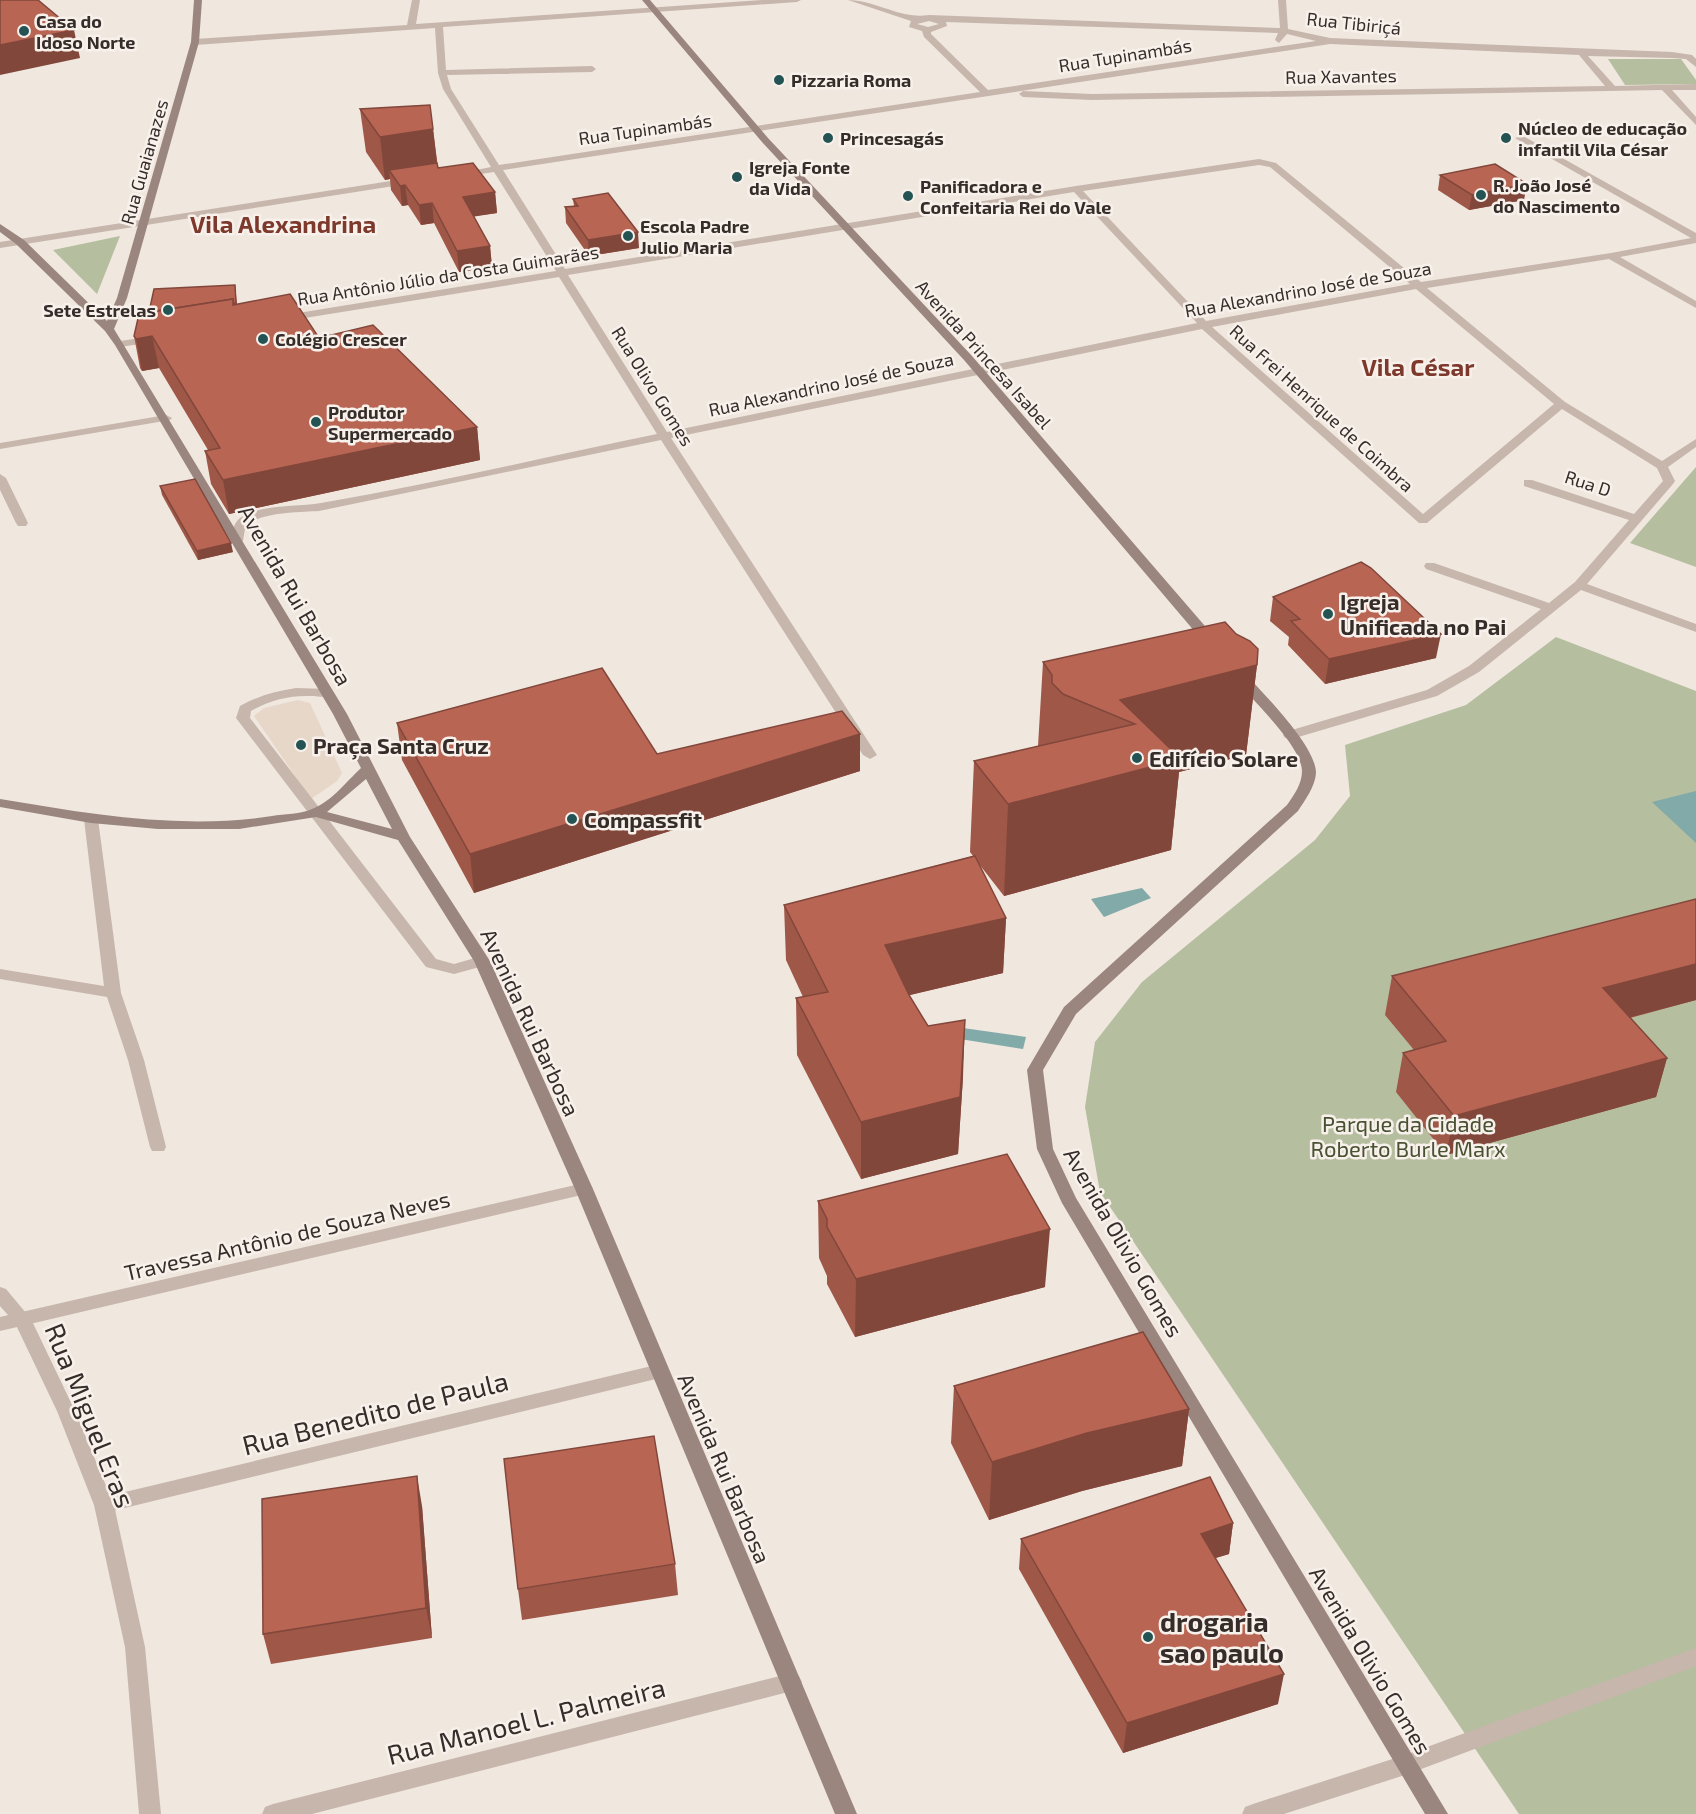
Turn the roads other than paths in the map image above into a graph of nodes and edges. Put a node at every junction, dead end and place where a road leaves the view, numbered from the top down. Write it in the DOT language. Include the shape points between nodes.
graph roads {
  1 [pos="198,0"];
  2 [pos="416,0"];
  3 [pos="646,0"];
  4 [pos="797,0"];
  5 [pos="852,0"];
  6 [pos="1282,0"];
  7 [pos="656,11"];
  8 [pos="916,20"];
  9 [pos="940,23"];
  10 [pos="439,25"];
  11 [pos="411,26"];
  12 [pos="926,29"];
  13 [pos="1284,31"];
  14 [pos="1330,41"];
  15 [pos="195,42"];
  16 [pos="1275,48"];
  17 [pos="1581,53"];
  18 [pos="1696,64"];
  19 [pos="592,69"];
  20 [pos="442,73"];
  21 [pos="1083,78"];
  22 [pos="1696,87"];
  23 [pos="1612,88"];
  24 [pos="1665,88"];
  25 [pos="986,93"];
  26 [pos="1092,97"];
  27 [pos="1696,122"];
  28 [pos="756,130"];
  29 [pos="1521,138"];
  30 [pos="496,168"];
  31 [pos="449,176"];
  32 [pos="426,179"];
  33 [pos="1077,189"];
  34 [pos="144,222"];
  35 [pos="846,226"];
  36 [pos="0,227"];
  37 [pos="1696,239"];
  38 [pos="20,242"];
  39 [pos="0,245"];
  40 [pos="1611,256"];
  41 [pos="561,274"];
  42 [pos="1417,286"];
  43 [pos="1696,306"];
  44 [pos="270,320"];
  45 [pos="1204,325"];
  46 [pos="109,329"];
  47 [pos="165,337"];
  48 [pos="120,345"];
  49 [pos="978,371"];
  50 [pos="1561,404"];
  51 [pos="165,418"];
  52 [pos="664,438"];
  53 [pos="1696,442"];
  54 [pos="0,446"];
  55 [pos="1662,466"];
  56 [pos="0,478"];
  57 [pos="1528,483"];
  58 [pos="1636,518"];
  59 [pos="22,523"];
  60 [pos="238,540"];
  61 [pos="1430,566"];
  62 [pos="1579,585"];
  63 [pos="1551,608"];
  64 [pos="1696,628"];
  65 [pos="1221,654"];
  66 [pos="1237,672"];
  67 [pos="327,693"];
  68 [pos="1290,735"];
  69 [pos="870,754"];
  70 [pos="367,770"];
  71 [pos="0,803"];
  72 [pos="316,813"];
  73 [pos="91,819"];
  74 [pos="403,837"];
  75 [pos="482,961"];
  76 [pos="0,974"];
  77 [pos="113,993"];
  78 [pos="159,1147"];
  79 [pos="584,1190"];
  80 [pos="0,1294"];
  81 [pos="22,1320"];
  82 [pos="0,1324"];
  83 [pos="660,1371"];
  84 [pos="104,1505"];
  85 [pos="1696,1657"];
  86 [pos="792,1682"];
  87 [pos="1408,1764"];
  88 [pos="150,1814"];
  89 [pos="273,1814"];
  90 [pos="846,1814"];
  91 [pos="1253,1814"];
  92 [pos="1437,1814"];
  1 -- 15 [label="main road, Rua Guaianazes"];
  2 -- 11 [label="street"];
  3 -- 7 [label="main road, Avenida Princesa Isabel"];
  4 -- 7 [label="street"];
  5 -- 8 [label="street"];
  6 -- 13 [label="street"];
  7 -- 10 [label="street"];
  7 -- 28 [label="main road, Avenida Princesa Isabel"];
  8 -- 9 [label="street"];
  8 -- 12 [label="street" via="912,25"];
  9 -- 12 [label="street"];
  9 -- 13 [label="street, Rua Tibiriçá"];
  10 -- 11 [label="street"];
  10 -- 20 [label="street, Rua Olivo Gomes"];
  11 -- 15 [label="street"];
  12 -- 25 [label="street" via="927,35"];
  13 -- 14 [label="street, Rua Tibiriçá"];
  13 -- 16 [label="street"];
  14 -- 16 [label="street, Rua Tupinambás"];
  14 -- 17 [label="street, Rua Tibiriçá"];
  15 -- 34 [label="main road, Rua Guaianazes"];
  16 -- 21 [label="street, Rua Tupinambás"];
  17 -- 18 [label="street, Rua Tibiriçá" via="1672,55 1689,57"];
  17 -- 23 [label="street"];
  19 -- 20 [label="street"];
  20 -- 30 [label="street, Rua Olivo Gomes" via="447,89"];
  21 -- 25 [label="street, Rua Tupinambás"];
  21 -- 26 [label="street" via="1082,88"];
  22 -- 24 [label="street, Rua Xavantes"];
  23 -- 24 [label="street, Rua Xavantes"];
  23 -- 26 [label="street, Rua Xavantes"];
  24 -- 27 [label="street"];
  25 -- 26 [label="street, Rua Xavantes"];
  25 -- 28 [label="street, Rua Tupinambás"];
  28 -- 30 [label="street, Rua Tupinambás"];
  28 -- 35 [label="main road, Avenida Princesa Isabel"];
  29 -- 37 [label="street"];
  30 -- 31 [label="street, Rua Tupinambás"];
  30 -- 41 [label="street, Rua Olivo Gomes"];
  32 -- 34 [label="street"];
  33 -- 35 [label="street, Rua Antônio Júlio da Costa Guimarães"];
  33 -- 42 [label="street, Rua Antônio Júlio da Costa Guimarães" via="1243,163 1273,165"];
  33 -- 45 [label="street, Rua Frei Henrique de Coimbra"];
  34 -- 38 [label="street"];
  34 -- 46 [label="main road, Rua Guaianazes"];
  35 -- 41 [label="street, Rua Antônio Júlio da Costa Guimarães"];
  35 -- 49 [label="main road, Avenida Princesa Isabel"];
  36 -- 38 [label="main road, Avenida Rui Barbosa"];
  37 -- 40 [label="street, Rua Alexandrino José de Souza"];
  38 -- 39 [label="street"];
  38 -- 46 [label="main road, Avenida Rui Barbosa"];
  40 -- 42 [label="street, Rua Alexandrino José de Souza"];
  40 -- 43 [label="street"];
  41 -- 44 [label="street, Rua Antônio Júlio da Costa Guimarães"];
  41 -- 52 [label="street, Rua Olivo Gomes"];
  42 -- 45 [label="street, Rua Alexandrino José de Souza"];
  42 -- 50 [label="street, Rua Antônio Júlio da Costa Guimarães"];
  45 -- 49 [label="street, Rua Alexandrino José de Souza"];
  45 -- 50 [label="street, Rua Frei Henrique de Coimbra" via="1424,520"];
  46 -- 48 [label="main road, Avenida Rui Barbosa"];
  47 -- 48 [label="street"];
  48 -- 51 [label="main road, Avenida Rui Barbosa"];
  49 -- 52 [label="street, Rua Alexandrino José de Souza"];
  49 -- 65 [label="main road, Avenida Princesa Isabel"];
  50 -- 55 [label="street, Rua Antônio Júlio da Costa Guimarães"];
  51 -- 54 [label="street"];
  51 -- 60 [label="main road, Avenida Rui Barbosa"];
  52 -- 60 [label="street, Rua Alexandrino José de Souza" via="319,507 258,514 240,525"];
  52 -- 69 [label="street, Rua Olivo Gomes"];
  53 -- 55 [label="street"];
  55 -- 58 [label="street" via="1670,481"];
  56 -- 59 [label="street"];
  57 -- 58 [label="street, Rua D"];
  58 -- 62 [label="street"];
  60 -- 67 [label="main road, Avenida Rui Barbosa"];
  61 -- 63 [label="street"];
  62 -- 63 [label="street"];
  62 -- 64 [label="street"];
  63 -- 68 [label="street" via="1474,669 1432,693"];
  66 -- 68 [label="main road"];
  67 -- 70 [label="main road, Avenida Rui Barbosa"];
  67 -- 72 [label="street" via="295,692 256,702 245,709 243,718"];
  68 -- 87 [label="main road, Avenida Olivio Gomes" via="1308,766 1307,785 1293,808 1070,1011 1035,1070 1045,1149 1068,1199"];
  70 -- 72 [label="main road"];
  70 -- 74 [label="main road, Avenida Rui Barbosa"];
  71 -- 73 [label="main road"];
  72 -- 73 [label="main road" via="240,825 158,825"];
  72 -- 74 [label="main road"];
  72 -- 75 [label="street" via="431,963 454,969"];
  73 -- 77 [label="street"];
  74 -- 75 [label="main road, Avenida Rui Barbosa"];
  75 -- 79 [label="main road, Avenida Rui Barbosa"];
  76 -- 77 [label="street"];
  77 -- 78 [label="street"];
  79 -- 81 [label="street, Travessa Antônio de Souza Neves"];
  79 -- 83 [label="main road, Avenida Rui Barbosa"];
  80 -- 81 [label="street, Rua Miguel Eras"];
  81 -- 82 [label="street, Travessa Antônio de Souza Neves"];
  81 -- 84 [label="street, Rua Miguel Eras" via="66,1411"];
  83 -- 84 [label="street, Rua Benedito de Paula"];
  83 -- 86 [label="main road, Avenida Rui Barbosa"];
  84 -- 88 [label="street, Rua Miguel Eras" via="135,1647"];
  85 -- 87 [label="street"];
  86 -- 89 [label="street, Rua Manoel L. Palmeira"];
  86 -- 90 [label="main road, Avenida Rui Barbosa"];
  87 -- 91 [label="street"];
  87 -- 92 [label="main road, Avenida Olivio Gomes"];
}
